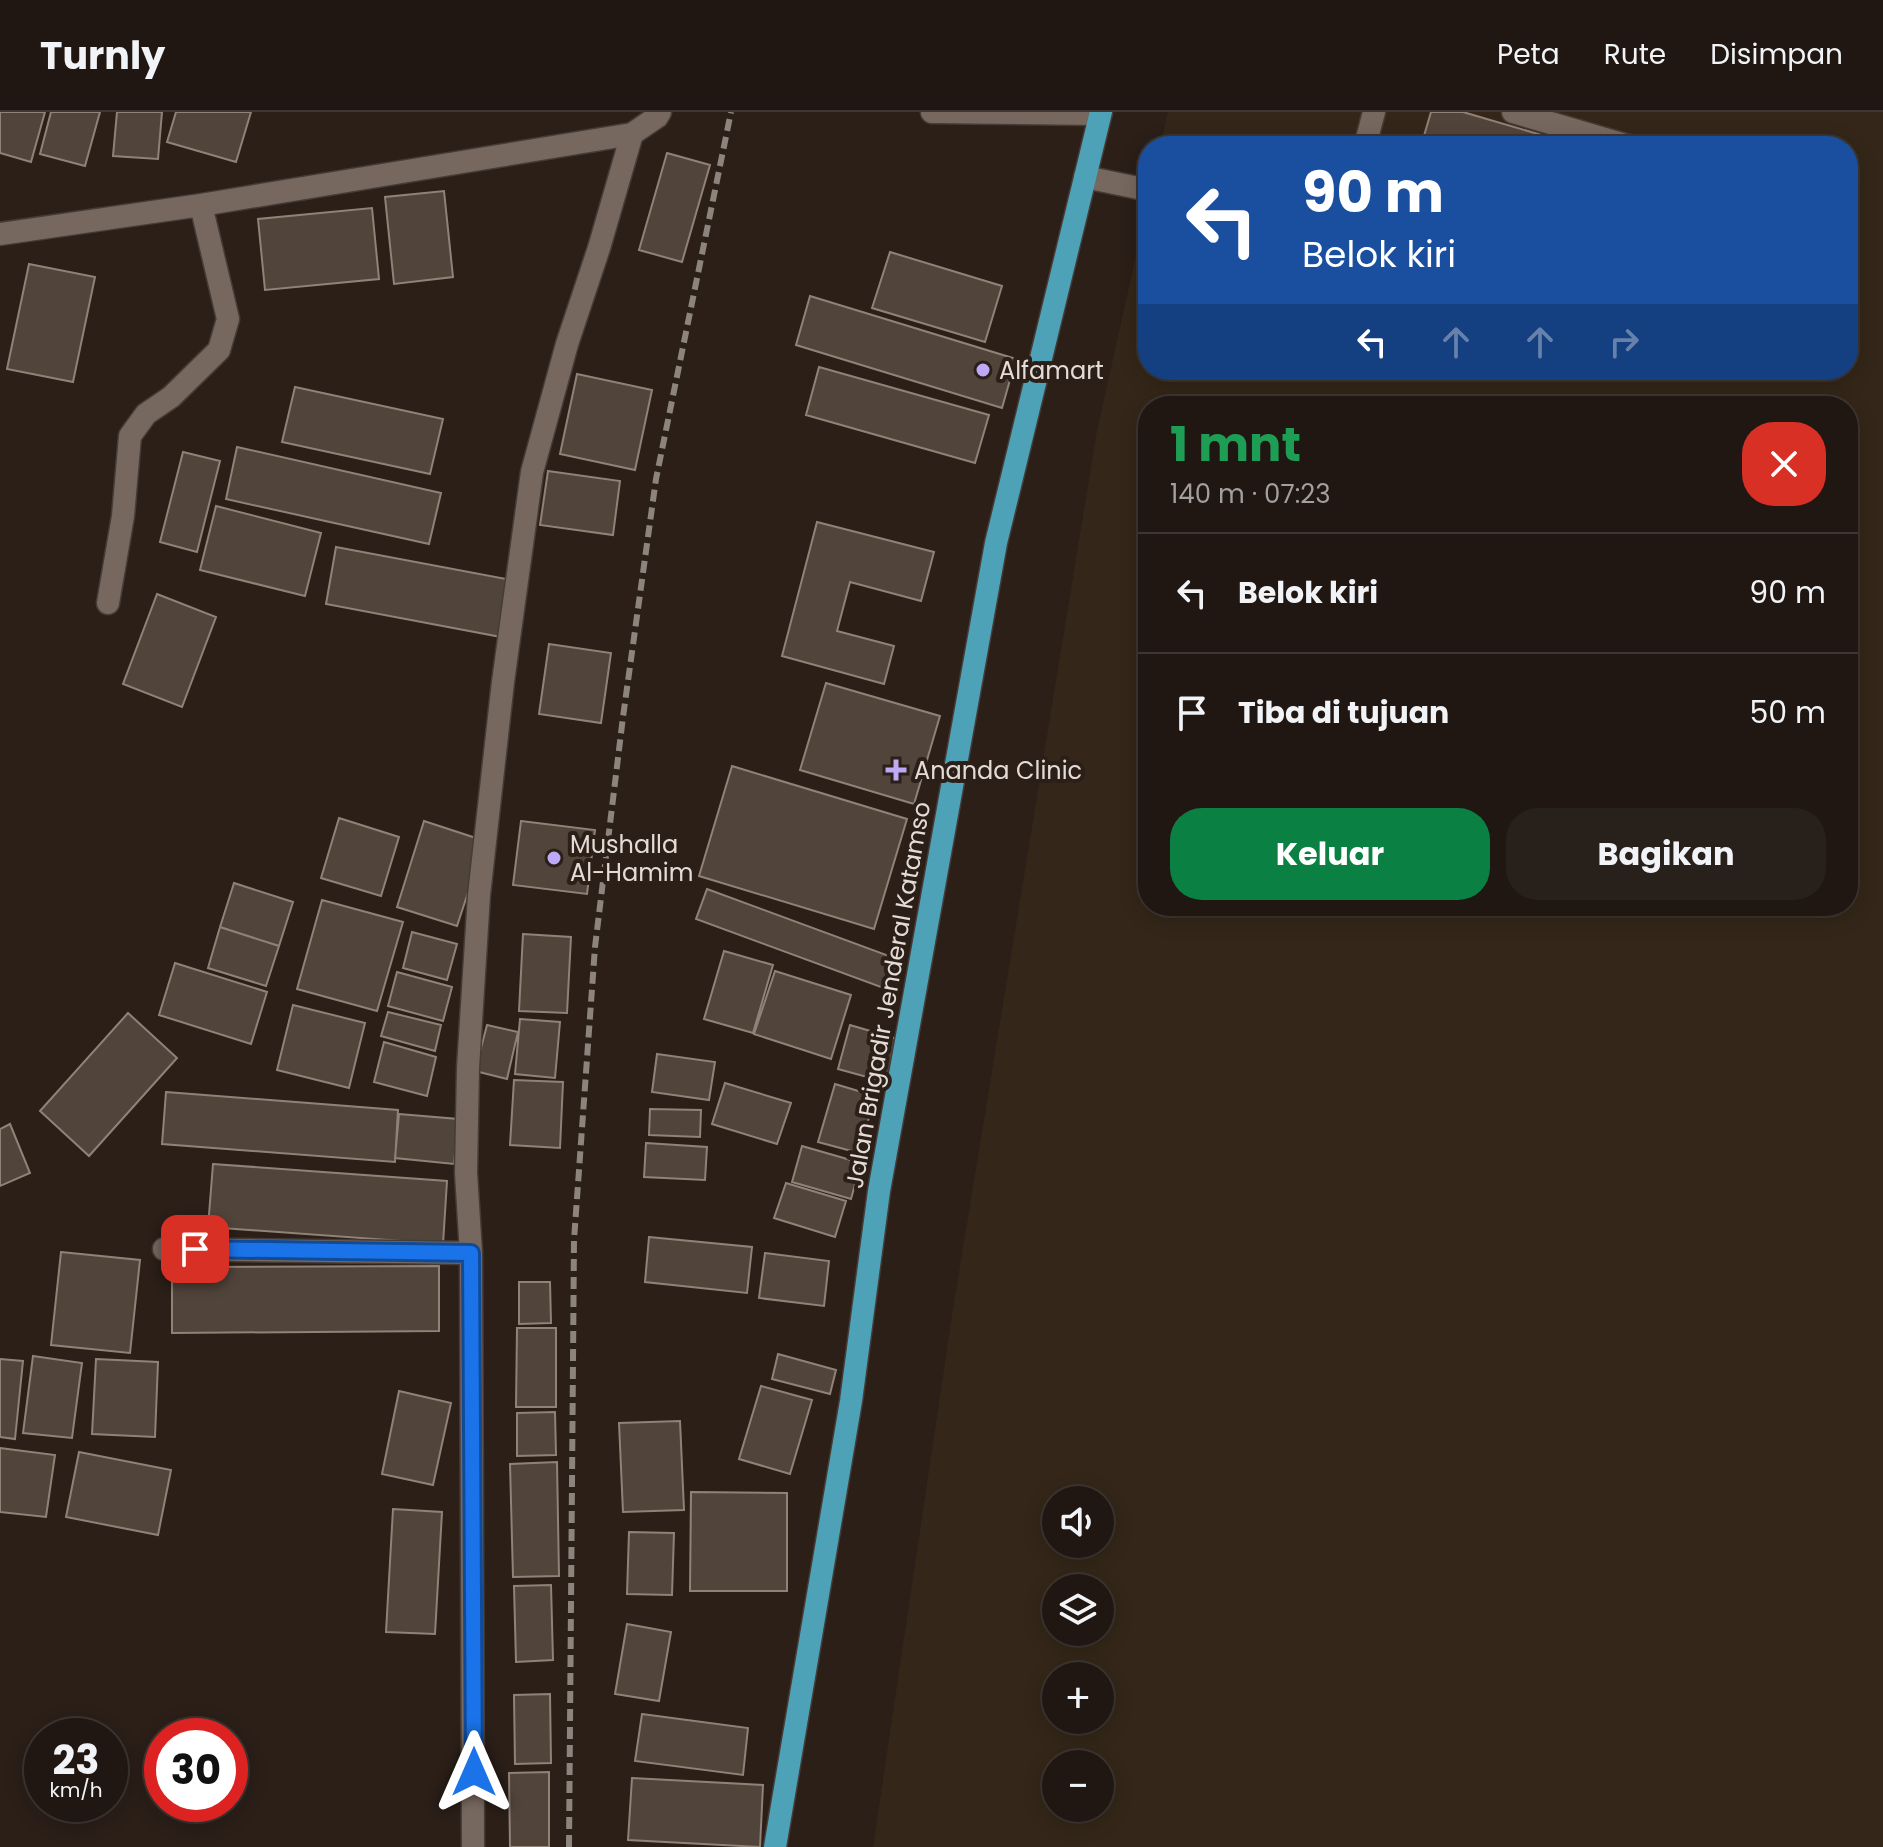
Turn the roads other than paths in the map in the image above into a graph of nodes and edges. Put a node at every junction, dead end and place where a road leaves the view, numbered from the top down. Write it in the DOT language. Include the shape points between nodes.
graph roads {
  1 [pos="660,112"];
  2 [pos="932,112"];
  3 [pos="1374,112"];
  4 [pos="1513,112"];
  5 [pos="1101,113"];
  6 [pos="632,134"];
  7 [pos="1368,136"];
  8 [pos="1595,136"];
  9 [pos="1085,177"];
  10 [pos="1138,188"];
  11 [pos="201,205"];
  12 [pos="0,234"];
  13 [pos="108,603"];
  14 [pos="164,1249"];
  15 [pos="471,1253"];
  16 [pos="473,1847"];
  17 [pos="775,1847"];
  1 -- 6 [label="street"];
  2 -- 5 [label="street"];
  3 -- 7 [label="street"];
  4 -- 8 [label="street"];
  5 -- 9 [label="highway, Jalan Brigadir Jenderal Katamso"];
  6 -- 11 [label="street"];
  6 -- 15 [label="street" via="532,472 479,895 468,1068"];
  9 -- 10 [label="street"];
  9 -- 17 [label="highway, Jalan Brigadir Jenderal Katamso" via="996,543 879,1191 851,1401"];
  11 -- 12 [label="street"];
  11 -- 13 [label="street" via="228,319 219,350 146,414 130,436"];
  14 -- 15 [label="street"];
  15 -- 16 [label="street"];
}
